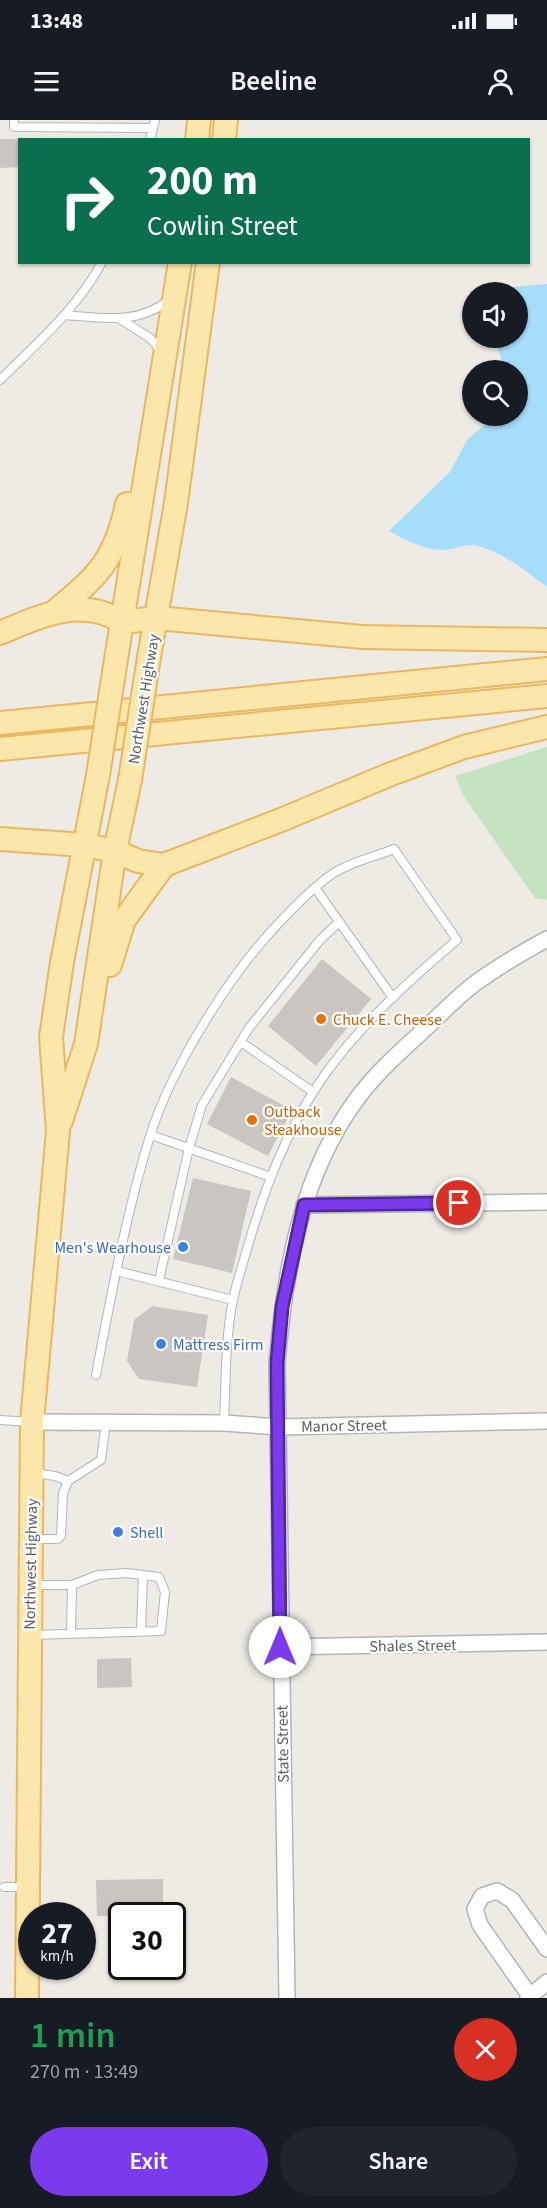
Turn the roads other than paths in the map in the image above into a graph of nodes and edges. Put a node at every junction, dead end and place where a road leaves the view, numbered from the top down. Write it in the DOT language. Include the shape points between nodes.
graph roads {
  1 [pos="14,120"];
  2 [pos="199,120"];
  3 [pos="226,120"];
  4 [pos="50,124"];
  5 [pos="154,124"];
  6 [pos="197,138"];
  7 [pos="224,138"];
  8 [pos="101,264"];
  9 [pos="180,264"];
  10 [pos="208,264"];
  11 [pos="175,295"];
  12 [pos="65,315"];
  13 [pos="120,319"];
  14 [pos="166,356"];
  15 [pos="0,380"];
  16 [pos="154,426"];
  17 [pos="53,613"];
  18 [pos="157,618"];
  19 [pos="122,622"];
  20 [pos="0,633"];
  21 [pos="547,640"];
  22 [pos="547,669"];
  23 [pos="547,696"];
  24 [pos="0,723"];
  25 [pos="547,727"];
  26 [pos="0,749"];
  27 [pos="0,838"];
  28 [pos="84,846"];
  29 [pos="116,851"];
  30 [pos="164,865"];
  31 [pos="316,889"];
  32 [pos="339,922"];
  33 [pos="547,939"];
  34 [pos="393,998"];
  35 [pos="241,1042"];
  36 [pos="86,1044"];
  37 [pos="313,1092"];
  38 [pos="58,1131"];
  39 [pos="151,1135"];
  40 [pos="189,1148"];
  41 [pos="271,1177"];
  42 [pos="547,1202"];
  43 [pos="304,1205"];
  44 [pos="117,1271"];
  45 [pos="159,1280"];
  46 [pos="233,1300"];
  47 [pos="96,1375"];
  48 [pos="0,1420"];
  49 [pos="547,1420"];
  50 [pos="32,1422"];
  51 [pos="106,1422"];
  52 [pos="224,1423"];
  53 [pos="279,1427"];
  54 [pos="32,1473"];
  55 [pos="68,1481"];
  56 [pos="31,1539"];
  57 [pos="143,1575"];
  58 [pos="30,1585"];
  59 [pos="72,1585"];
  60 [pos="141,1631"];
  61 [pos="71,1633"];
  62 [pos="30,1635"];
  63 [pos="547,1642"];
  64 [pos="280,1647"];
  65 [pos="1,1887"];
  66 [pos="28,1887"];
  67 [pos="547,1949"];
  68 [pos="547,1982"];
  69 [pos="529,1997"];
  70 [pos="27,1998"];
  71 [pos="287,1998"];
  1 -- 4 [label="lane" via="14,127"];
  2 -- 6 [label="main road"];
  3 -- 7 [label="main road"];
  4 -- 5 [label="lane"];
  8 -- 12 [label="lane"];
  9 -- 11 [label="main road, Northwest Highway"];
  10 -- 18 [label="main road, Northwest Highway"];
  11 -- 13 [label="lane" via="157,310"];
  11 -- 14 [label="main road, Northwest Highway"];
  12 -- 13 [label="lane"];
  12 -- 15 [label="lane"];
  13 -- 14 [label="lane" via="150,338"];
  14 -- 16 [label="main road, Northwest Highway"];
  16 -- 17 [label="main road" via="109,560 90,583"];
  16 -- 19 [label="main road, Northwest Highway"];
  17 -- 19 [label="main road" via="95,609"];
  17 -- 20 [label="main road"];
  18 -- 19 [label="main road"];
  18 -- 21 [label="main road" via="363,637"];
  18 -- 29 [label="main road, Northwest Highway, bridge"];
  19 -- 28 [label="main road, Northwest Highway, bridge"];
  22 -- 24 [label="main road"];
  23 -- 26 [label="main road"];
  25 -- 30 [label="main road" via="464,747"];
  27 -- 28 [label="main road"];
  28 -- 29 [label="main road"];
  28 -- 38 [label="main road, Northwest Highway" via="51,1038"];
  29 -- 30 [label="main road" via="138,861"];
  29 -- 36 [label="main road, Northwest Highway"];
  30 -- 36 [label="main road" via="124,920"];
  31 -- 32 [label="lane"];
  31 -- 34 [label="lane" via="338,871 394,849 457,940"];
  31 -- 39 [label="lane" via="256,947 218,1002 177,1074"];
  32 -- 34 [label="lane"];
  32 -- 35 [label="lane" via="320,939"];
  33 -- 43 [label="street, State Street" via="475,983 389,1062 359,1096 327,1147"];
  34 -- 37 [label="lane" via="326,1072"];
  35 -- 37 [label="lane"];
  35 -- 40 [label="lane" via="202,1105"];
  36 -- 38 [label="main road, Northwest Highway"];
  37 -- 41 [label="lane"];
  38 -- 50 [label="main road, Northwest Highway"];
  39 -- 40 [label="lane"];
  39 -- 44 [label="lane"];
  40 -- 41 [label="lane"];
  40 -- 45 [label="lane"];
  41 -- 46 [label="lane"];
  42 -- 43 [label="street"];
  43 -- 53 [label="street, State Street" via="282,1307 277,1363"];
  44 -- 45 [label="lane"];
  44 -- 47 [label="lane"];
  45 -- 46 [label="lane"];
  46 -- 52 [label="lane"];
  48 -- 50 [label="lane"];
  49 -- 53 [label="street, Manor Street"];
  50 -- 51 [label="street, Manor Street"];
  50 -- 54 [label="main road, Northwest Highway"];
  51 -- 52 [label="street, Manor Street"];
  51 -- 55 [label="lane" via="101,1460"];
  52 -- 53 [label="street, Manor Street"];
  53 -- 64 [label="street, State Street"];
  54 -- 55 [label="lane"];
  54 -- 56 [label="main road, Northwest Highway"];
  55 -- 56 [label="lane" via="63,1493 61,1536"];
  56 -- 58 [label="main road, Northwest Highway"];
  57 -- 59 [label="lane" via="98,1575"];
  57 -- 60 [label="lane"];
  57 -- 60 [label="lane" via="159,1577 165,1592 161,1631"];
  58 -- 59 [label="lane"];
  58 -- 62 [label="main road, Northwest Highway"];
  59 -- 61 [label="lane"];
  60 -- 61 [label="lane"];
  61 -- 62 [label="lane"];
  62 -- 66 [label="main road, Northwest Highway"];
  63 -- 64 [label="street, Shales Street"];
  64 -- 71 [label="street, State Street"];
  65 -- 66 [label="lane"];
  66 -- 70 [label="main road, Northwest Highway"];
  67 -- 69 [label="street" via="512,1900 497,1891 482,1896 475,1909 480,1925"];
  68 -- 69 [label="street"];
}
